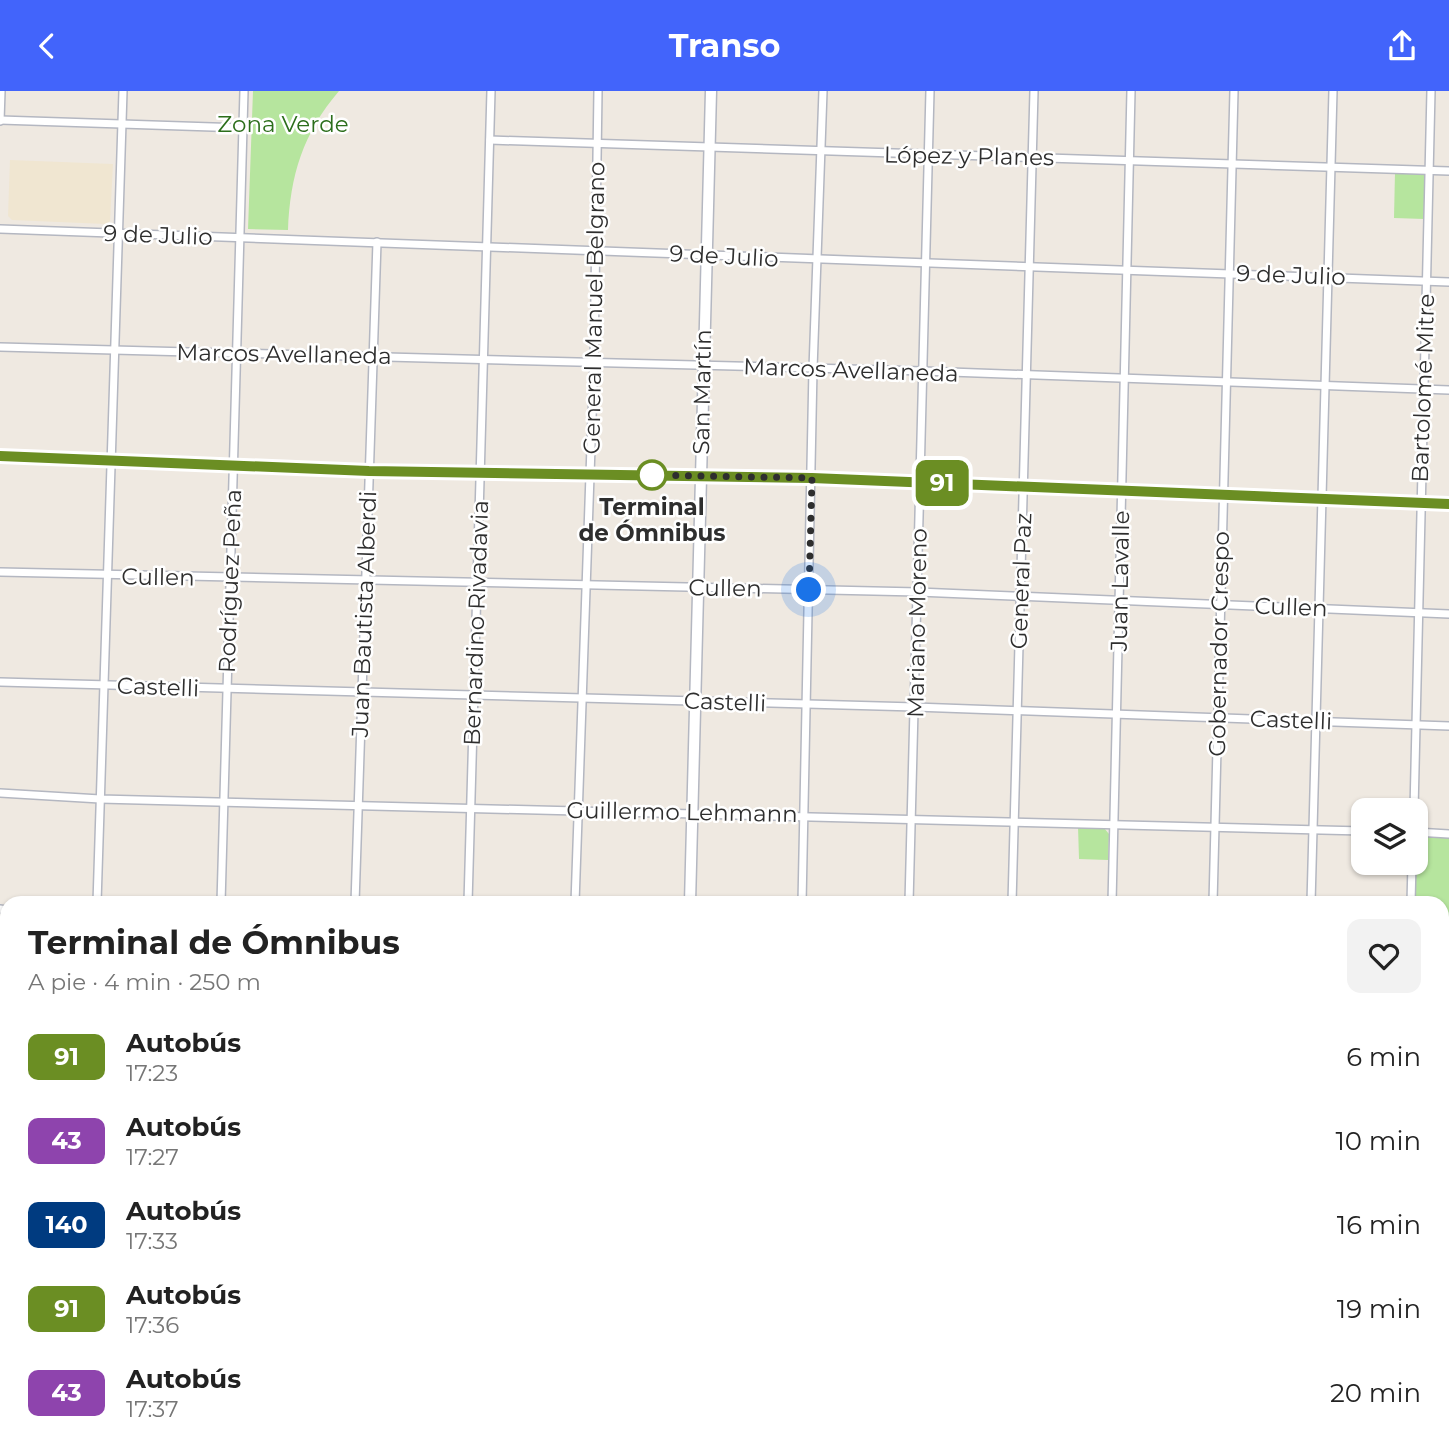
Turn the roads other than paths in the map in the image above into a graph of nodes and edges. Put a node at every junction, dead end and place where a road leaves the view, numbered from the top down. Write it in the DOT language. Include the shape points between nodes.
graph roads {
  1 [pos="1,91"];
  2 [pos="123,91"];
  3 [pos="244,91"];
  4 [pos="491,91"];
  5 [pos="598,91"];
  6 [pos="710,91"];
  7 [pos="823,91"];
  8 [pos="930,91"];
  9 [pos="1034,91"];
  10 [pos="1131,91"];
  11 [pos="1234,91"];
  12 [pos="1333,91"];
  13 [pos="1431,91"];
  14 [pos="0,121"];
  15 [pos="122,123"];
  16 [pos="243,128"];
  17 [pos="489,141"];
  18 [pos="598,144"];
  19 [pos="709,148"];
  20 [pos="822,152"];
  21 [pos="930,155"];
  22 [pos="1032,157"];
  23 [pos="1130,161"];
  24 [pos="1231,164"];
  25 [pos="1331,167"];
  26 [pos="1429,170"];
  27 [pos="1449,171"];
  28 [pos="0,229"];
  29 [pos="118,234"];
  30 [pos="239,238"];
  31 [pos="377,242"];
  32 [pos="486,245"];
  33 [pos="597,249"];
  34 [pos="705,255"];
  35 [pos="818,260"];
  36 [pos="928,264"];
  37 [pos="1028,265"];
  38 [pos="1128,269"];
  39 [pos="1228,273"];
  40 [pos="1327,277"];
  41 [pos="1426,281"];
  42 [pos="1449,282"];
  43 [pos="0,347"];
  44 [pos="115,350"];
  45 [pos="235,353"];
  46 [pos="373,356"];
  47 [pos="483,358"];
  48 [pos="594,361"];
  49 [pos="703,365"];
  50 [pos="813,369"];
  51 [pos="923,371"];
  52 [pos="1027,376"];
  53 [pos="1125,379"];
  54 [pos="1226,382"];
  55 [pos="1324,386"];
  56 [pos="1423,389"];
  57 [pos="1449,390"];
  58 [pos="0,456"];
  59 [pos="111,461"];
  60 [pos="233,465"];
  61 [pos="369,471"];
  62 [pos="480,472"];
  63 [pos="590,474"];
  64 [pos="700,476"];
  65 [pos="812,478"];
  66 [pos="921,482"];
  67 [pos="1024,486"];
  68 [pos="1122,490"];
  69 [pos="1223,495"];
  70 [pos="1321,499"];
  71 [pos="1420,503"];
  72 [pos="1449,504"];
  73 [pos="0,572"];
  74 [pos="107,576"];
  75 [pos="230,578"];
  76 [pos="365,581"];
  77 [pos="477,584"];
  78 [pos="586,586"];
  79 [pos="697,588"];
  80 [pos="809,590"];
  81 [pos="918,592"];
  82 [pos="1021,596"];
  83 [pos="1120,600"];
  84 [pos="1220,604"];
  85 [pos="1318,608"];
  86 [pos="1418,613"];
  87 [pos="1449,614"];
  88 [pos="0,682"];
  89 [pos="104,685"];
  90 [pos="227,688"];
  91 [pos="362,692"];
  92 [pos="474,695"];
  93 [pos="582,698"];
  94 [pos="694,701"];
  95 [pos="806,704"];
  96 [pos="915,707"];
  97 [pos="1018,711"];
  98 [pos="1117,714"];
  99 [pos="1217,718"];
  100 [pos="1315,721"];
  101 [pos="1415,725"];
  102 [pos="1449,726"];
  103 [pos="0,793"];
  104 [pos="1414,798"];
  105 [pos="100,799"];
  106 [pos="223,802"];
  107 [pos="358,805"];
  108 [pos="471,808"];
  109 [pos="578,810"];
  110 [pos="691,812"];
  111 [pos="803,814"];
  112 [pos="912,820"];
  113 [pos="1014,823"];
  114 [pos="1114,825"];
  115 [pos="1215,827"];
  116 [pos="1313,829"];
  117 [pos="1351,831"];
  118 [pos="1428,833"];
  119 [pos="1449,834"];
  120 [pos="1412,875"];
  121 [pos="97,896"];
  122 [pos="220,896"];
  123 [pos="355,896"];
  124 [pos="468,896"];
  125 [pos="575,896"];
  126 [pos="690,896"];
  127 [pos="802,896"];
  128 [pos="909,896"];
  129 [pos="1012,896"];
  130 [pos="1112,896"];
  131 [pos="1213,896"];
  132 [pos="1311,896"];
  133 [pos="1411,896"];
  1 -- 14 [label="street"];
  2 -- 15 [label="street"];
  3 -- 16 [label="street, Rodríguez Peña"];
  4 -- 17 [label="street, Bernardino Rivadavia"];
  5 -- 18 [label="street, General Manuel Belgrano"];
  6 -- 19 [label="main road, San Martín"];
  7 -- 20 [label="street"];
  8 -- 21 [label="street, Mariano Moreno"];
  9 -- 22 [label="street, General Paz"];
  10 -- 23 [label="street, Juan Lavalle"];
  11 -- 24 [label="street, Gobernador Crespo"];
  12 -- 25 [label="street"];
  13 -- 26 [label="street, Bartolomé Mitre"];
  14 -- 15 [label="street"];
  15 -- 16 [label="street"];
  15 -- 29 [label="street"];
  16 -- 30 [label="street, Rodríguez Peña"];
  17 -- 18 [label="street, López y Planes"];
  17 -- 32 [label="street, Bernardino Rivadavia"];
  18 -- 19 [label="street, López y Planes"];
  18 -- 33 [label="street, General Manuel Belgrano"];
  19 -- 20 [label="street, López y Planes"];
  19 -- 34 [label="main road, San Martín"];
  20 -- 21 [label="street, López y Planes"];
  20 -- 35 [label="street"];
  21 -- 22 [label="street, López y Planes"];
  21 -- 36 [label="street, Mariano Moreno"];
  22 -- 23 [label="street, López y Planes"];
  22 -- 37 [label="street, General Paz"];
  23 -- 24 [label="street, López y Planes"];
  23 -- 38 [label="street, Juan Lavalle"];
  24 -- 25 [label="street, López y Planes"];
  24 -- 39 [label="street, Gobernador Crespo"];
  25 -- 26 [label="street, López y Planes"];
  25 -- 40 [label="street"];
  26 -- 27 [label="street, López y Planes"];
  26 -- 41 [label="street, Bartolomé Mitre"];
  28 -- 29 [label="street, 9 de Julio"];
  29 -- 30 [label="street, 9 de Julio"];
  29 -- 44 [label="street"];
  30 -- 31 [label="street, 9 de Julio"];
  30 -- 45 [label="street, Rodríguez Peña"];
  31 -- 32 [label="street, 9 de Julio"];
  31 -- 46 [label="street, Juan Bautista Alberdi"];
  32 -- 33 [label="street, 9 de Julio"];
  32 -- 47 [label="street, Bernardino Rivadavia"];
  33 -- 34 [label="street, 9 de Julio"];
  33 -- 48 [label="street, General Manuel Belgrano"];
  34 -- 35 [label="street, 9 de Julio"];
  34 -- 49 [label="main road, San Martín"];
  35 -- 36 [label="street, 9 de Julio"];
  35 -- 50 [label="street"];
  36 -- 37 [label="street, 9 de Julio"];
  36 -- 51 [label="street, Mariano Moreno"];
  37 -- 38 [label="street, 9 de Julio"];
  37 -- 52 [label="street, General Paz"];
  38 -- 39 [label="street, 9 de Julio"];
  38 -- 53 [label="street, Juan Lavalle"];
  39 -- 40 [label="street, 9 de Julio"];
  39 -- 54 [label="street, Gobernador Crespo"];
  40 -- 41 [label="street, 9 de Julio"];
  40 -- 55 [label="street"];
  41 -- 42 [label="street, 9 de Julio"];
  41 -- 56 [label="street, Bartolomé Mitre"];
  43 -- 44 [label="street, Marcos Avellaneda"];
  44 -- 45 [label="street, Marcos Avellaneda"];
  44 -- 59 [label="street"];
  45 -- 46 [label="street, Marcos Avellaneda"];
  45 -- 60 [label="street, Rodríguez Peña"];
  46 -- 47 [label="street, Marcos Avellaneda"];
  46 -- 61 [label="street, Juan Bautista Alberdi"];
  47 -- 48 [label="street, Marcos Avellaneda"];
  47 -- 62 [label="street, Bernardino Rivadavia"];
  48 -- 49 [label="street, Marcos Avellaneda"];
  48 -- 63 [label="street, General Manuel Belgrano"];
  49 -- 50 [label="street, Marcos Avellaneda"];
  49 -- 64 [label="main road, San Martín"];
  50 -- 51 [label="street, Marcos Avellaneda"];
  50 -- 65 [label="street"];
  51 -- 52 [label="street, Marcos Avellaneda"];
  51 -- 66 [label="street, Mariano Moreno"];
  52 -- 53 [label="street, Marcos Avellaneda"];
  52 -- 67 [label="street, General Paz"];
  53 -- 54 [label="street, Marcos Avellaneda"];
  53 -- 68 [label="street, Juan Lavalle"];
  54 -- 55 [label="street, Marcos Avellaneda"];
  54 -- 69 [label="street, Gobernador Crespo"];
  55 -- 56 [label="street, Marcos Avellaneda"];
  55 -- 70 [label="street"];
  56 -- 57 [label="street, Marcos Avellaneda"];
  56 -- 71 [label="street, Bartolomé Mitre"];
  58 -- 59 [label="street"];
  59 -- 60 [label="street"];
  59 -- 74 [label="street"];
  60 -- 61 [label="street"];
  60 -- 75 [label="street, Rodríguez Peña"];
  61 -- 62 [label="street"];
  61 -- 76 [label="street, Juan Bautista Alberdi"];
  62 -- 63 [label="street"];
  62 -- 77 [label="street, Bernardino Rivadavia"];
  63 -- 64 [label="street"];
  63 -- 78 [label="street, General Manuel Belgrano"];
  64 -- 65 [label="street"];
  64 -- 79 [label="main road, San Martín"];
  65 -- 66 [label="street"];
  65 -- 80 [label="street"];
  66 -- 67 [label="street"];
  66 -- 81 [label="street, Mariano Moreno"];
  67 -- 68 [label="street"];
  67 -- 82 [label="street, General Paz"];
  68 -- 69 [label="street"];
  68 -- 83 [label="street, Juan Lavalle"];
  69 -- 70 [label="street"];
  69 -- 84 [label="street, Gobernador Crespo"];
  70 -- 71 [label="street"];
  70 -- 85 [label="street"];
  71 -- 72 [label="street"];
  71 -- 86 [label="street, Bartolomé Mitre"];
  73 -- 74 [label="street, Cullen"];
  74 -- 75 [label="street, Cullen"];
  74 -- 89 [label="street"];
  75 -- 76 [label="street, Cullen"];
  75 -- 90 [label="street, Rodríguez Peña"];
  76 -- 77 [label="street, Cullen"];
  76 -- 91 [label="street, Juan Bautista Alberdi"];
  77 -- 78 [label="street, Cullen"];
  77 -- 92 [label="street, Bernardino Rivadavia"];
  78 -- 79 [label="street, Cullen"];
  78 -- 93 [label="street, General Manuel Belgrano"];
  79 -- 80 [label="street, Cullen"];
  79 -- 94 [label="main road, San Martín"];
  80 -- 81 [label="street, Cullen"];
  80 -- 95 [label="street"];
  81 -- 82 [label="street, Cullen"];
  81 -- 96 [label="street, Mariano Moreno"];
  82 -- 83 [label="street, Cullen"];
  82 -- 97 [label="street, General Paz"];
  83 -- 84 [label="street, Cullen"];
  83 -- 98 [label="street, Juan Lavalle"];
  84 -- 85 [label="street, Cullen"];
  84 -- 99 [label="street, Gobernador Crespo"];
  85 -- 86 [label="street, Cullen"];
  85 -- 100 [label="street"];
  86 -- 87 [label="street, Cullen"];
  86 -- 101 [label="street, Bartolomé Mitre"];
  88 -- 89 [label="street, Castelli"];
  89 -- 90 [label="street, Castelli"];
  89 -- 105 [label="street"];
  90 -- 91 [label="street, Castelli"];
  90 -- 106 [label="street, Rodríguez Peña"];
  91 -- 92 [label="street, Castelli"];
  91 -- 107 [label="street, Juan Bautista Alberdi"];
  92 -- 93 [label="street, Castelli"];
  92 -- 108 [label="street, Bernardino Rivadavia"];
  93 -- 94 [label="street, Castelli"];
  93 -- 109 [label="street, General Manuel Belgrano"];
  94 -- 95 [label="street, Castelli"];
  94 -- 110 [label="main road, San Martín"];
  95 -- 96 [label="street, Castelli"];
  95 -- 111 [label="street"];
  96 -- 97 [label="street, Castelli"];
  96 -- 112 [label="street, Mariano Moreno"];
  97 -- 98 [label="street, Castelli"];
  97 -- 113 [label="street, General Paz"];
  98 -- 99 [label="street, Castelli"];
  98 -- 114 [label="street, Juan Lavalle"];
  99 -- 100 [label="street, Castelli"];
  99 -- 115 [label="street, Gobernador Crespo"];
  100 -- 101 [label="street, Castelli"];
  100 -- 116 [label="street"];
  101 -- 102 [label="street, Castelli"];
  101 -- 104 [label="street, Bartolomé Mitre"];
  103 -- 105 [label="street, Guillermo Lehmann"];
  105 -- 106 [label="street, Guillermo Lehmann"];
  105 -- 121 [label="street"];
  106 -- 107 [label="street, Guillermo Lehmann"];
  106 -- 122 [label="street, Rodríguez Peña"];
  107 -- 108 [label="street, Guillermo Lehmann"];
  107 -- 123 [label="street, Juan Bautista Alberdi"];
  108 -- 109 [label="street, Guillermo Lehmann"];
  108 -- 124 [label="street, Bernardino Rivadavia"];
  109 -- 110 [label="street, Guillermo Lehmann"];
  109 -- 125 [label="street, General Manuel Belgrano"];
  110 -- 111 [label="street, Guillermo Lehmann"];
  110 -- 126 [label="main road, San Martín"];
  111 -- 112 [label="street, Guillermo Lehmann"];
  111 -- 127 [label="street"];
  112 -- 113 [label="street, Guillermo Lehmann"];
  112 -- 128 [label="street, Mariano Moreno"];
  113 -- 114 [label="street, Guillermo Lehmann"];
  113 -- 129 [label="street, General Paz"];
  114 -- 115 [label="street, Guillermo Lehmann"];
  114 -- 130 [label="street, Juan Lavalle"];
  115 -- 116 [label="street, Guillermo Lehmann"];
  115 -- 131 [label="street, Gobernador Crespo"];
  116 -- 117 [label="street, Guillermo Lehmann"];
  116 -- 132 [label="street"];
  118 -- 119 [label="street"];
  120 -- 133 [label="street"];
}
